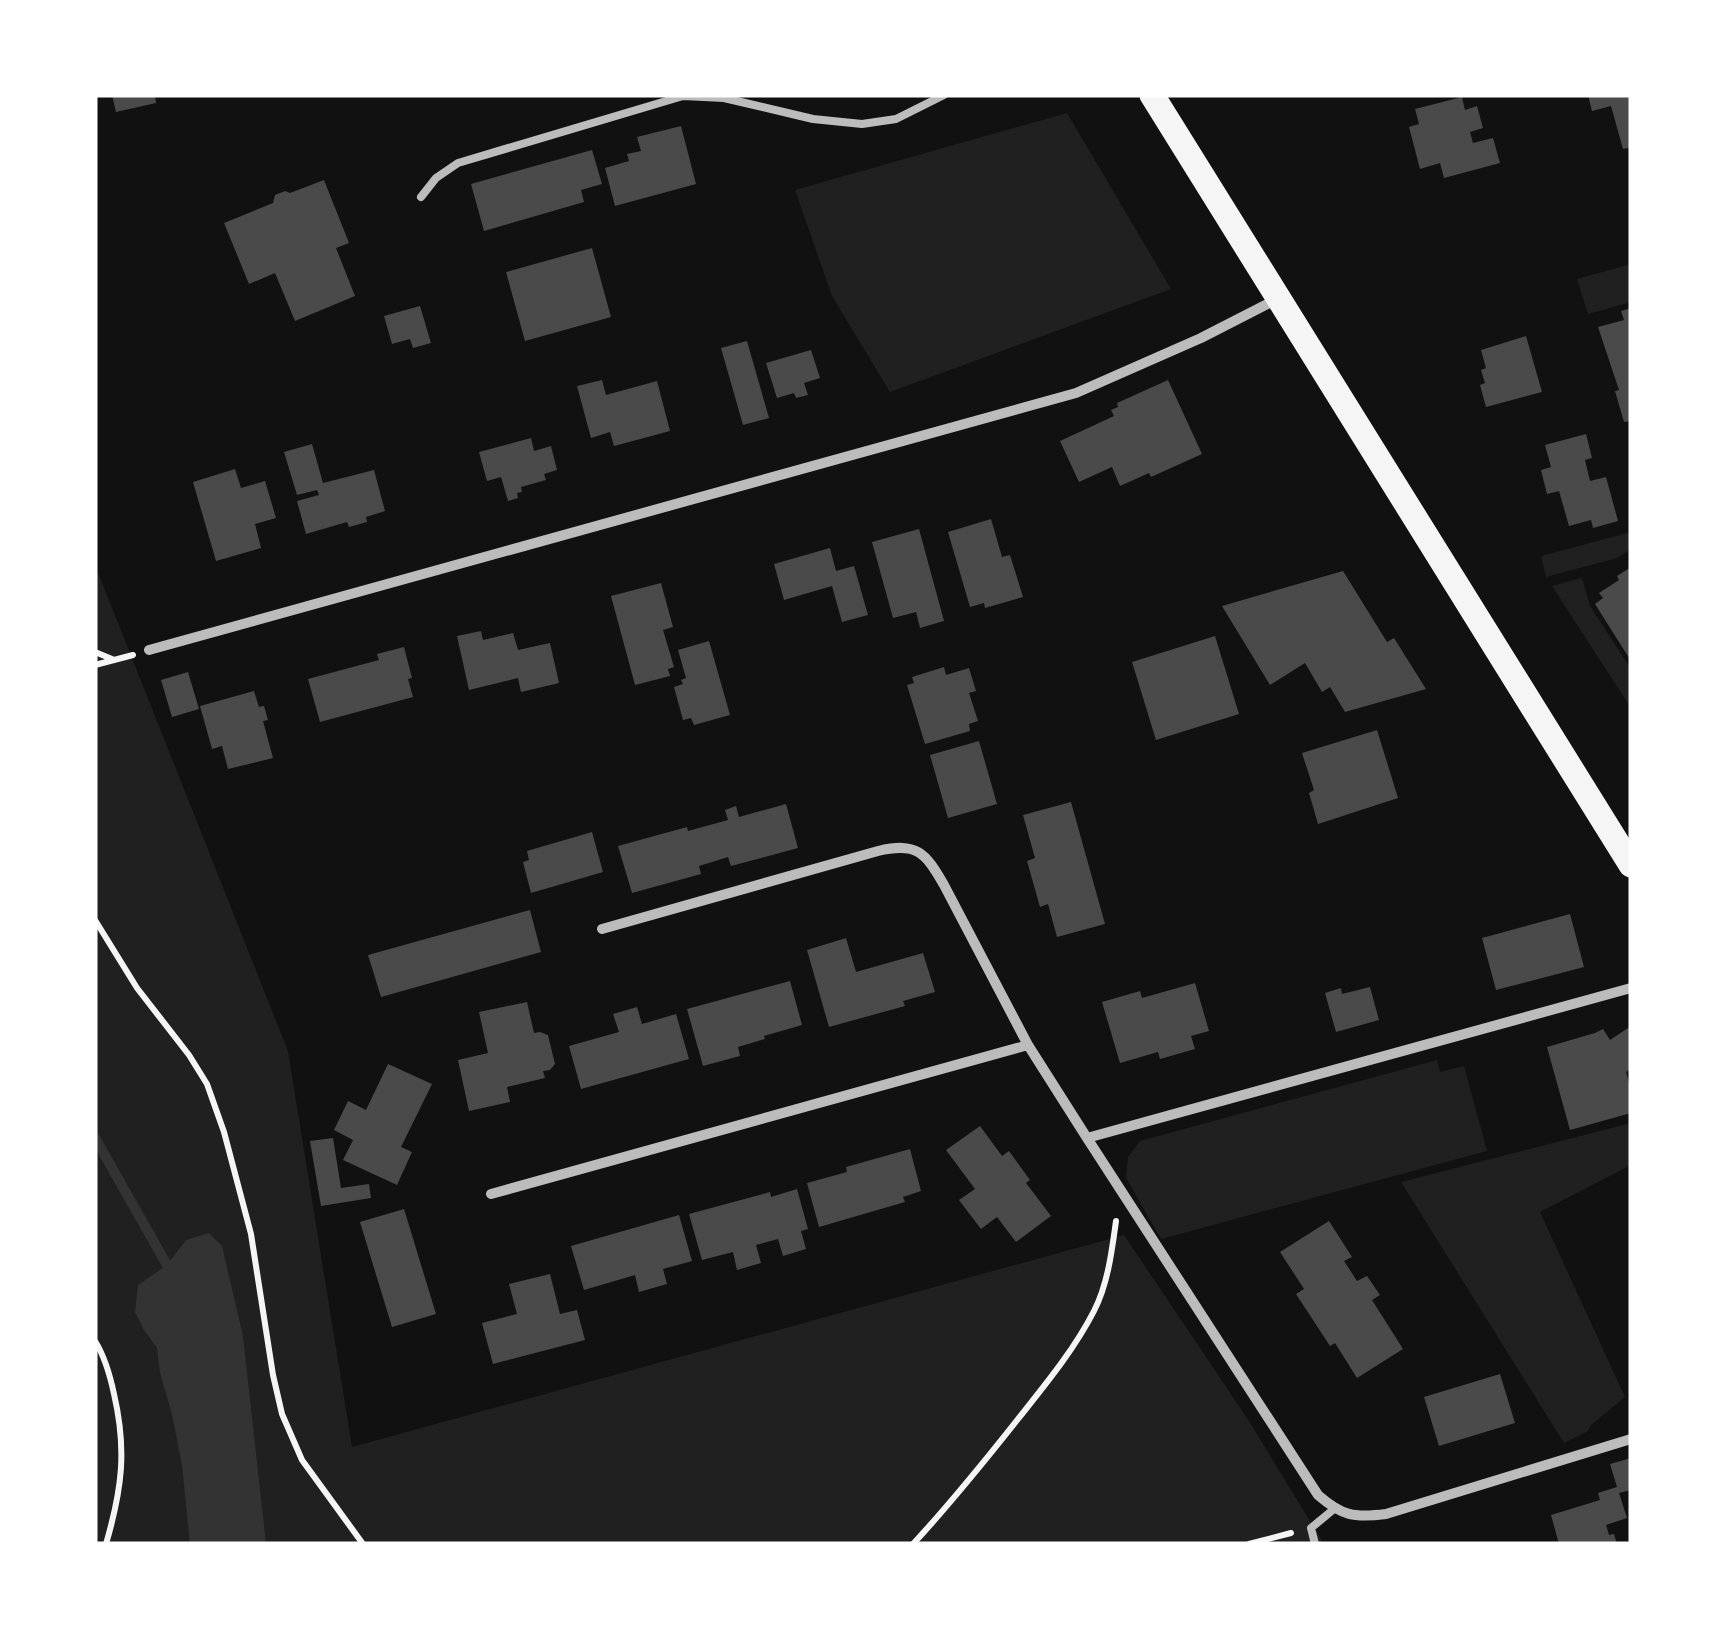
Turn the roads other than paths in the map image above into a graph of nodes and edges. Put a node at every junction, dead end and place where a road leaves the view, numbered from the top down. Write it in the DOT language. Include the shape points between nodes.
graph roads {
  1 [pos="944,95"];
  2 [pos="1152,95"];
  3 [pos="421,197"];
  4 [pos="1278,298"];
  5 [pos="148,650"];
  6 [pos="1631,866"];
  7 [pos="602,929"];
  8 [pos="1631,988"];
  9 [pos="1028,1045"];
  10 [pos="1087,1138"];
  11 [pos="491,1194"];
  12 [pos="1631,1439"];
  13 [pos="1334,1508"];
  14 [pos="1314,1544"];
  1 -- 3 [label="lane" via="896,119 862,124 710,96 670,99 458,163"];
  2 -- 4 [label="main road"];
  4 -- 5 [label="street" via="1076,393"];
  4 -- 6 [label="main road"];
  7 -- 9 [label="street" via="878,851 917,849 933,865"];
  8 -- 10 [label="street"];
  9 -- 10 [label="street"];
  9 -- 11 [label="street"];
  10 -- 13 [label="street" via="1318,1495"];
  12 -- 13 [label="street" via="1386,1514"];
  13 -- 14 [label="lane" via="1310,1528"];
}
